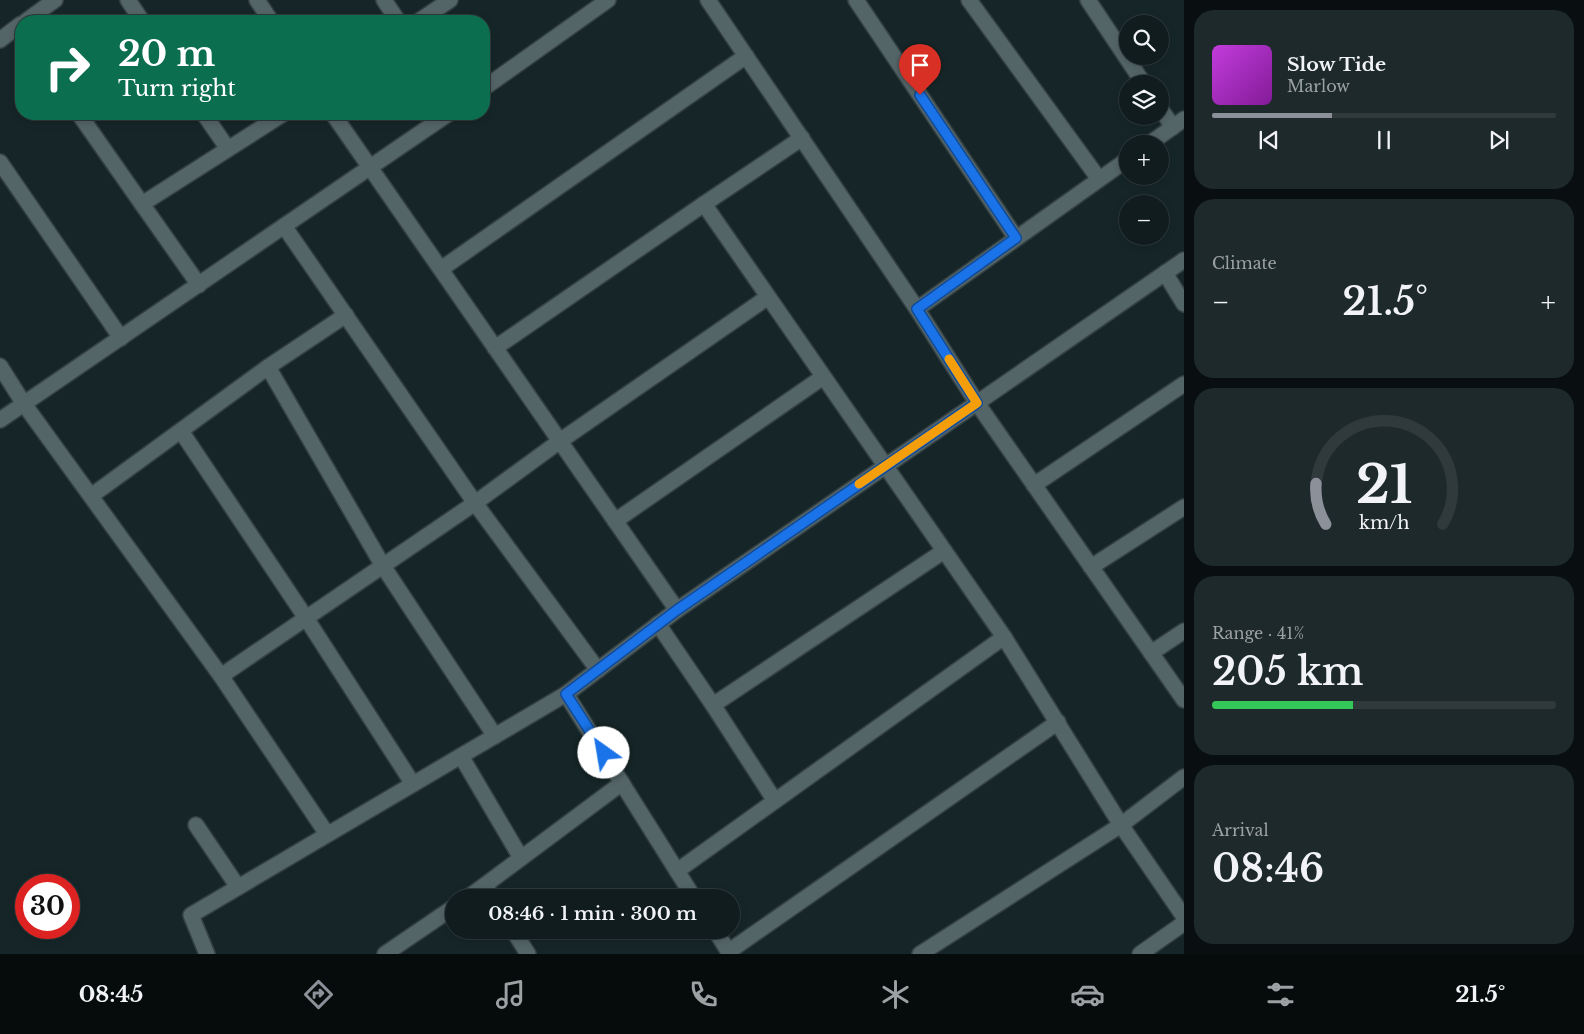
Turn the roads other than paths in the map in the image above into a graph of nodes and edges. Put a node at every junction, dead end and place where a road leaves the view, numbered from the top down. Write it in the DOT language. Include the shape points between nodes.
graph roads {
  1 [pos="55,0"];
  2 [pos="128,0"];
  3 [pos="257,0"];
  4 [pos="384,0"];
  5 [pos="450,0"];
  6 [pos="608,0"];
  7 [pos="708,0"];
  8 [pos="856,0"];
  9 [pos="969,0"];
  10 [pos="1088,0"];
  11 [pos="36,15"];
  12 [pos="138,15"];
  13 [pos="267,15"];
  14 [pos="394,15"];
  15 [pos="428,15"];
  16 [pos="15,30"];
  17 [pos="0,40"];
  18 [pos="746,56"];
  19 [pos="1138,75"];
  20 [pos="490,84"];
  21 [pos="83,120"];
  22 [pos="208,120"];
  23 [pos="274,120"];
  24 [pos="338,120"];
  25 [pos="439,120"];
  26 [pos="1178,123"];
  27 [pos="1161,135"];
  28 [pos="802,138"];
  29 [pos="228,149"];
  30 [pos="0,162"];
  31 [pos="1119,165"];
  32 [pos="370,167"];
  33 [pos="1099,179"];
  34 [pos="142,204"];
  35 [pos="704,204"];
  36 [pos="284,226"];
  37 [pos="1016,238"];
  38 [pos="1184,260"];
  39 [pos="440,269"];
  40 [pos="1165,273"];
  41 [pos="199,285"];
  42 [pos="768,297"];
  43 [pos="1184,304"];
  44 [pos="917,309"];
  45 [pos="346,315"];
  46 [pos="121,338"];
  47 [pos="495,348"];
  48 [pos="0,366"];
  49 [pos="268,367"];
  50 [pos="823,377"];
  51 [pos="1184,384"];
  52 [pos="977,403"];
  53 [pos="24,404"];
  54 [pos="0,420"];
  55 [pos="181,431"];
  56 [pos="560,441"];
  57 [pos="885,466"];
  58 [pos="1034,484"];
  59 [pos="91,496"];
  60 [pos="475,503"];
  61 [pos="1184,507"];
  62 [pos="615,521"];
  63 [pos="944,551"];
  64 [pos="383,566"];
  65 [pos="1091,567"];
  66 [pos="677,610"];
  67 [pos="306,618"];
  68 [pos="658,624"];
  69 [pos="1184,631"];
  70 [pos="1004,637"];
  71 [pos="1151,653"];
  72 [pos="598,670"];
  73 [pos="222,676"];
  74 [pos="566,694"];
  75 [pos="1184,700"];
  76 [pos="714,705"];
  77 [pos="1058,722"];
  78 [pos="495,736"];
  79 [pos="461,756"];
  80 [pos="1184,777"];
  81 [pos="622,783"];
  82 [pos="413,784"];
  83 [pos="775,801"];
  84 [pos="196,825"];
  85 [pos="1121,826"];
  86 [pos="328,834"];
  87 [pos="521,858"];
  88 [pos="677,871"];
  89 [pos="238,887"];
  90 [pos="491,889"];
  91 [pos="688,889"];
  92 [pos="445,913"];
  93 [pos="1184,917"];
  94 [pos="1184,923"];
  95 [pos="519,939"];
  96 [pos="720,939"];
  97 [pos="729,953"];
  98 [pos="207,954"];
  99 [pos="385,954"];
  100 [pos="528,954"];
  101 [pos="920,954"];
  102 [pos="1140,954"];
  1 -- 11 [label="street"];
  2 -- 12 [label="street"];
  3 -- 13 [label="street"];
  4 -- 14 [label="street"];
  5 -- 15 [label="street"];
  6 -- 20 [label="street"];
  7 -- 18 [label="street"];
  8 -- 37 [label="street"];
  9 -- 33 [label="street"];
  10 -- 19 [label="street"];
  16 -- 17 [label="street"];
  18 -- 28 [label="street"];
  18 -- 39 [label="street"];
  21 -- 34 [label="street"];
  22 -- 29 [label="street"];
  23 -- 29 [label="street"];
  24 -- 32 [label="street"];
  25 -- 32 [label="street"];
  26 -- 27 [label="street"];
  28 -- 35 [label="street"];
  28 -- 44 [label="street"];
  29 -- 34 [label="street"];
  30 -- 46 [label="street"];
  31 -- 33 [label="street"];
  32 -- 36 [label="street"];
  32 -- 39 [label="street"];
  33 -- 37 [label="street"];
  34 -- 41 [label="street"];
  35 -- 42 [label="street"];
  35 -- 47 [label="street"];
  36 -- 41 [label="street"];
  36 -- 45 [label="street"];
  37 -- 44 [label="street"];
  38 -- 40 [label="street"];
  39 -- 47 [label="street"];
  40 -- 43 [label="street"];
  40 -- 52 [label="street"];
  41 -- 46 [label="street"];
  42 -- 50 [label="street"];
  42 -- 56 [label="street"];
  44 -- 52 [label="street"];
  45 -- 49 [label="street"];
  45 -- 60 [label="street"];
  46 -- 53 [label="street"];
  47 -- 56 [label="street"];
  48 -- 53 [label="street"];
  49 -- 55 [label="street"];
  49 -- 64 [label="street"];
  50 -- 57 [label="street"];
  50 -- 62 [label="street"];
  51 -- 58 [label="street"];
  52 -- 57 [label="street"];
  52 -- 58 [label="street"];
  53 -- 54 [label="street"];
  53 -- 59 [label="street"];
  55 -- 59 [label="street"];
  55 -- 67 [label="street"];
  56 -- 60 [label="street"];
  56 -- 62 [label="street"];
  57 -- 63 [label="street"];
  57 -- 66 [label="street"];
  58 -- 65 [label="street"];
  59 -- 73 [label="street"];
  60 -- 64 [label="street"];
  60 -- 72 [label="street"];
  61 -- 65 [label="street"];
  62 -- 66 [label="street"];
  63 -- 70 [label="street"];
  63 -- 76 [label="street"];
  64 -- 67 [label="street"];
  64 -- 78 [label="street"];
  65 -- 71 [label="street"];
  66 -- 68 [label="street"];
  67 -- 73 [label="street"];
  67 -- 82 [label="street"];
  68 -- 72 [label="street"];
  68 -- 76 [label="street"];
  69 -- 71 [label="street"];
  70 -- 77 [label="street"];
  70 -- 83 [label="street"];
  71 -- 75 [label="street"];
  72 -- 74 [label="street"];
  73 -- 86 [label="street"];
  74 -- 78 [label="street"];
  74 -- 81 [label="street"];
  76 -- 83 [label="street"];
  77 -- 85 [label="street"];
  77 -- 97 [label="street"];
  78 -- 79 [label="street"];
  79 -- 82 [label="street"];
  79 -- 87 [label="street"];
  80 -- 85 [label="street"];
  81 -- 87 [label="street"];
  81 -- 88 [label="street"];
  82 -- 86 [label="street"];
  83 -- 88 [label="street"];
  84 -- 89 [label="street"];
  85 -- 93 [label="street"];
  85 -- 101 [label="street"];
  86 -- 89 [label="street"];
  87 -- 90 [label="street"];
  88 -- 91 [label="street"];
  89 -- 98 [label="street" via="191,915"];
  92 -- 99 [label="street"];
  94 -- 102 [label="street"];
  95 -- 100 [label="street"];
  96 -- 97 [label="street"];
}
